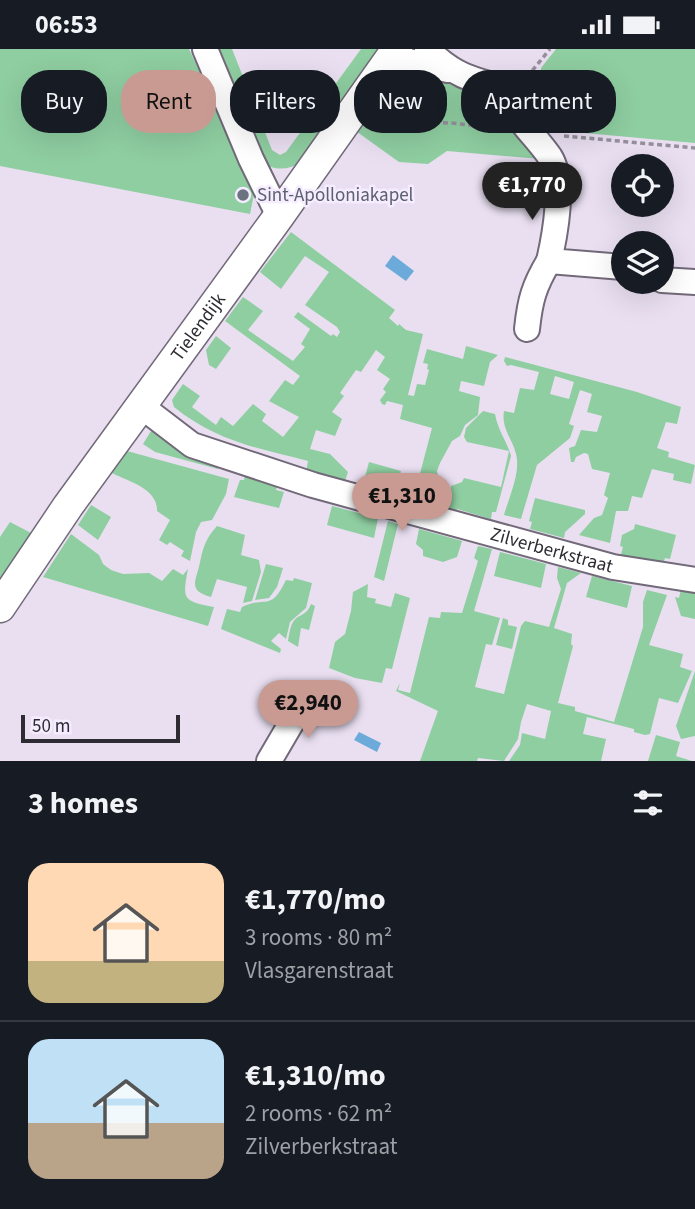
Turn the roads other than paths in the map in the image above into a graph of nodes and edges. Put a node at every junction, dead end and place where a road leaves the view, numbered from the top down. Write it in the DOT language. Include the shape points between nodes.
graph roads {
  1 [pos="205,49"];
  2 [pos="427,49"];
  3 [pos="394,53"];
  4 [pos="451,71"];
  5 [pos="279,216"];
  6 [pos="549,261"];
  7 [pos="611,266"];
  8 [pos="674,281"];
  9 [pos="695,282"];
  10 [pos="527,329"];
  11 [pos="141,406"];
  12 [pos="695,580"];
  13 [pos="0,607"];
  14 [pos="315,696"];
  15 [pos="269,761"];
  1 -- 5 [label="street"];
  2 -- 4 [label="street"];
  3 -- 4 [label="street"];
  3 -- 5 [label="street, Tielendijk"];
  4 -- 6 [label="street" via="511,90 516,114 550,158 558,184"];
  5 -- 11 [label="street, Tielendijk"];
  6 -- 7 [label="street"];
  6 -- 10 [label="street" via="530,296"];
  8 -- 9 [label="street"];
  11 -- 12 [label="street, Zilverberkstraat" via="192,445 313,485 613,567"];
  11 -- 13 [label="street, Tielendijk"];
  14 -- 15 [label="street" via="296,715"];
}
